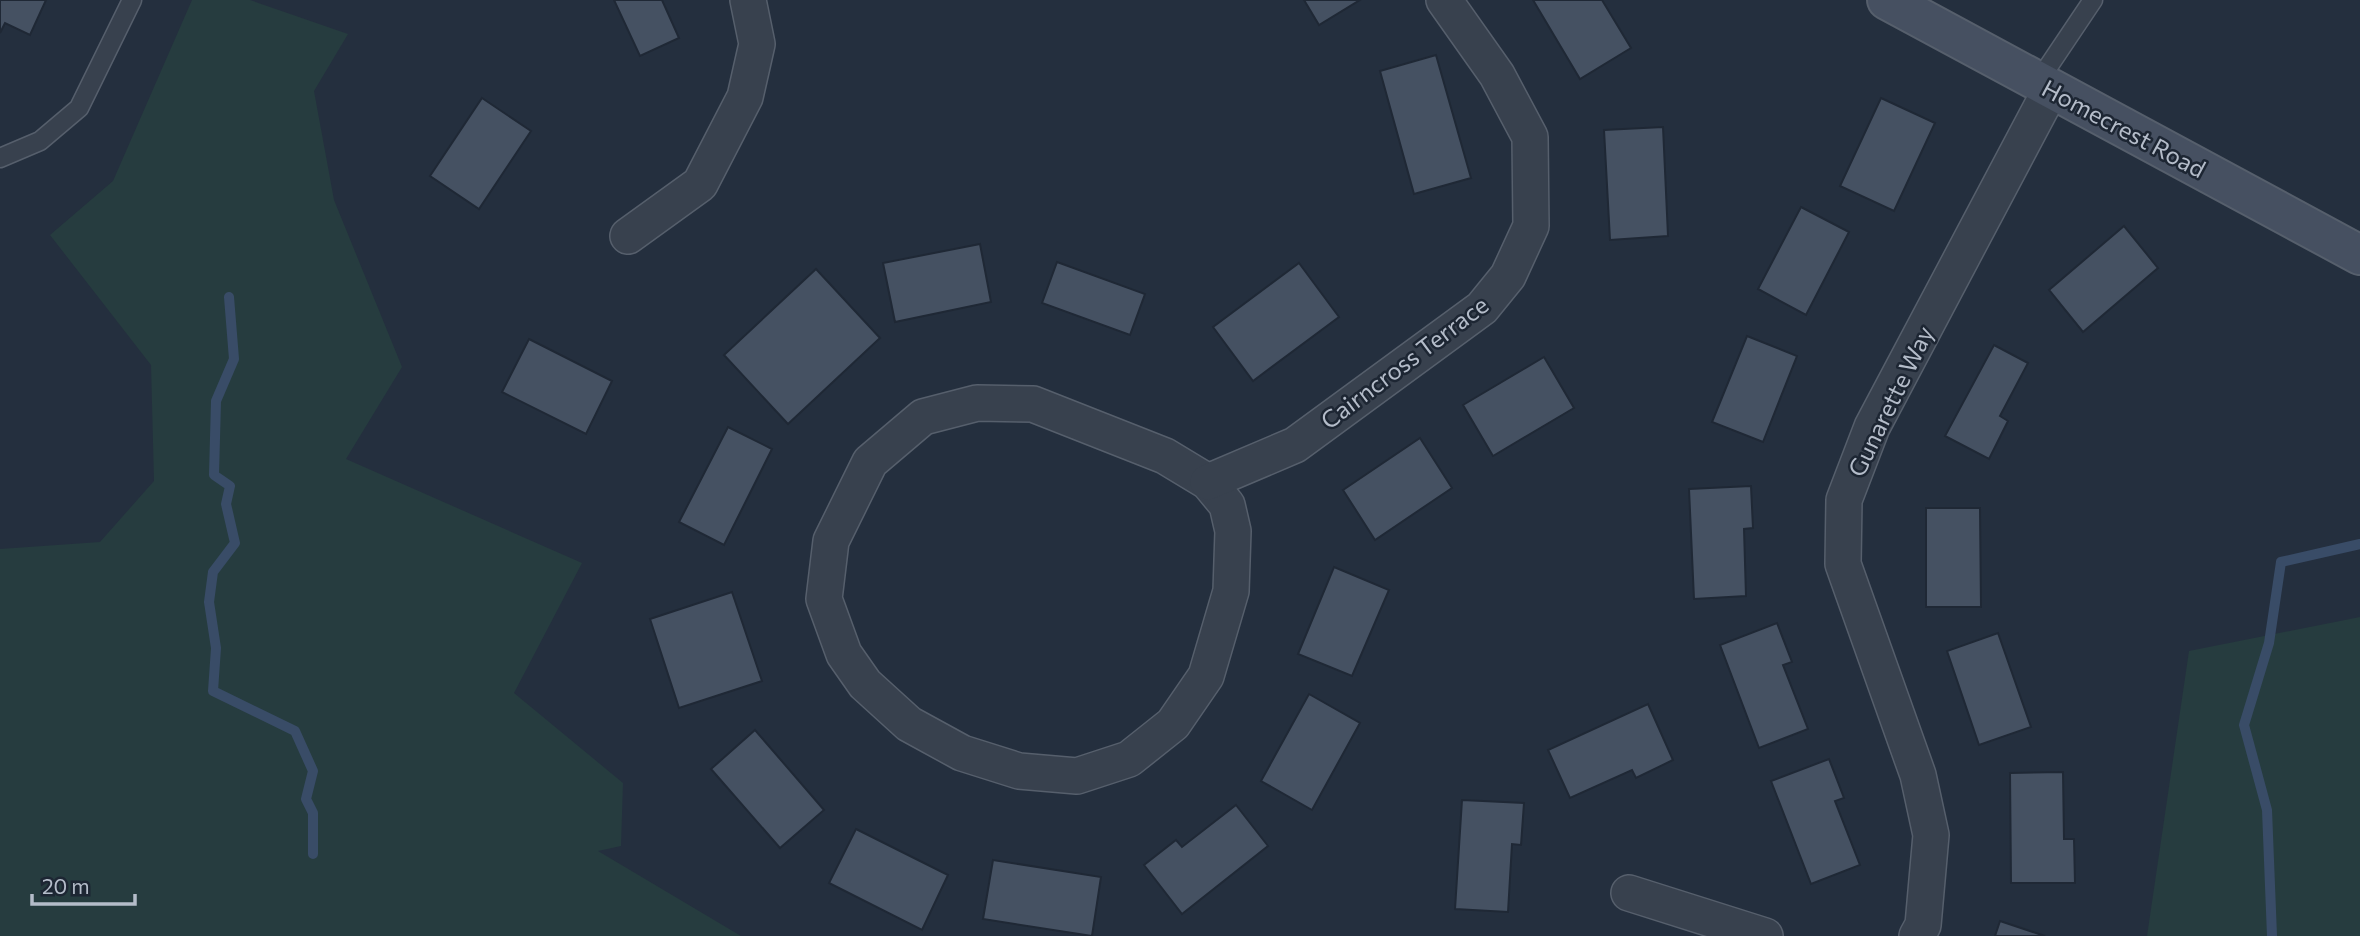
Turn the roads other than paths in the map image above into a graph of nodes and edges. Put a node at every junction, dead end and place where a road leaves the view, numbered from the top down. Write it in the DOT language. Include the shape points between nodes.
graph roads {
  1 [pos="132,0"];
  2 [pos="748,0"];
  3 [pos="1444,0"];
  4 [pos="1887,0"];
  5 [pos="2093,0"];
  6 [pos="2045,85"];
  7 [pos="0,158"];
  8 [pos="628,236"];
  9 [pos="2360,255"];
  10 [pos="1208,482"];
  11 [pos="1629,893"];
  12 [pos="1765,936"];
  13 [pos="1917,936"];
  1 -- 7 [label="lane" via="79,108 40,141"];
  2 -- 8 [label="street" via="757,44 745,97 700,184"];
  3 -- 10 [label="street, Cairncross Terrace" via="1497,75 1530,137 1531,226 1508,276 1482,308 1295,445"];
  4 -- 6 [label="street, Homecrest Road"];
  5 -- 6 [label="lane"];
  6 -- 9 [label="street, Homecrest Road"];
  6 -- 13 [label="street, Gunarette Way" via="1872,426 1844,500 1843,564 1918,775 1931,835 1923,925"];
  10 -- 10 [label="street" via="1165,456 1033,404 977,403 923,417 870,462 831,541 824,599 844,654 865,684 909,724 962,753 1019,771 1077,776 1129,759 1173,724 1206,676 1231,591 1233,531 1227,505"];
  11 -- 12 [label="street"];
}
